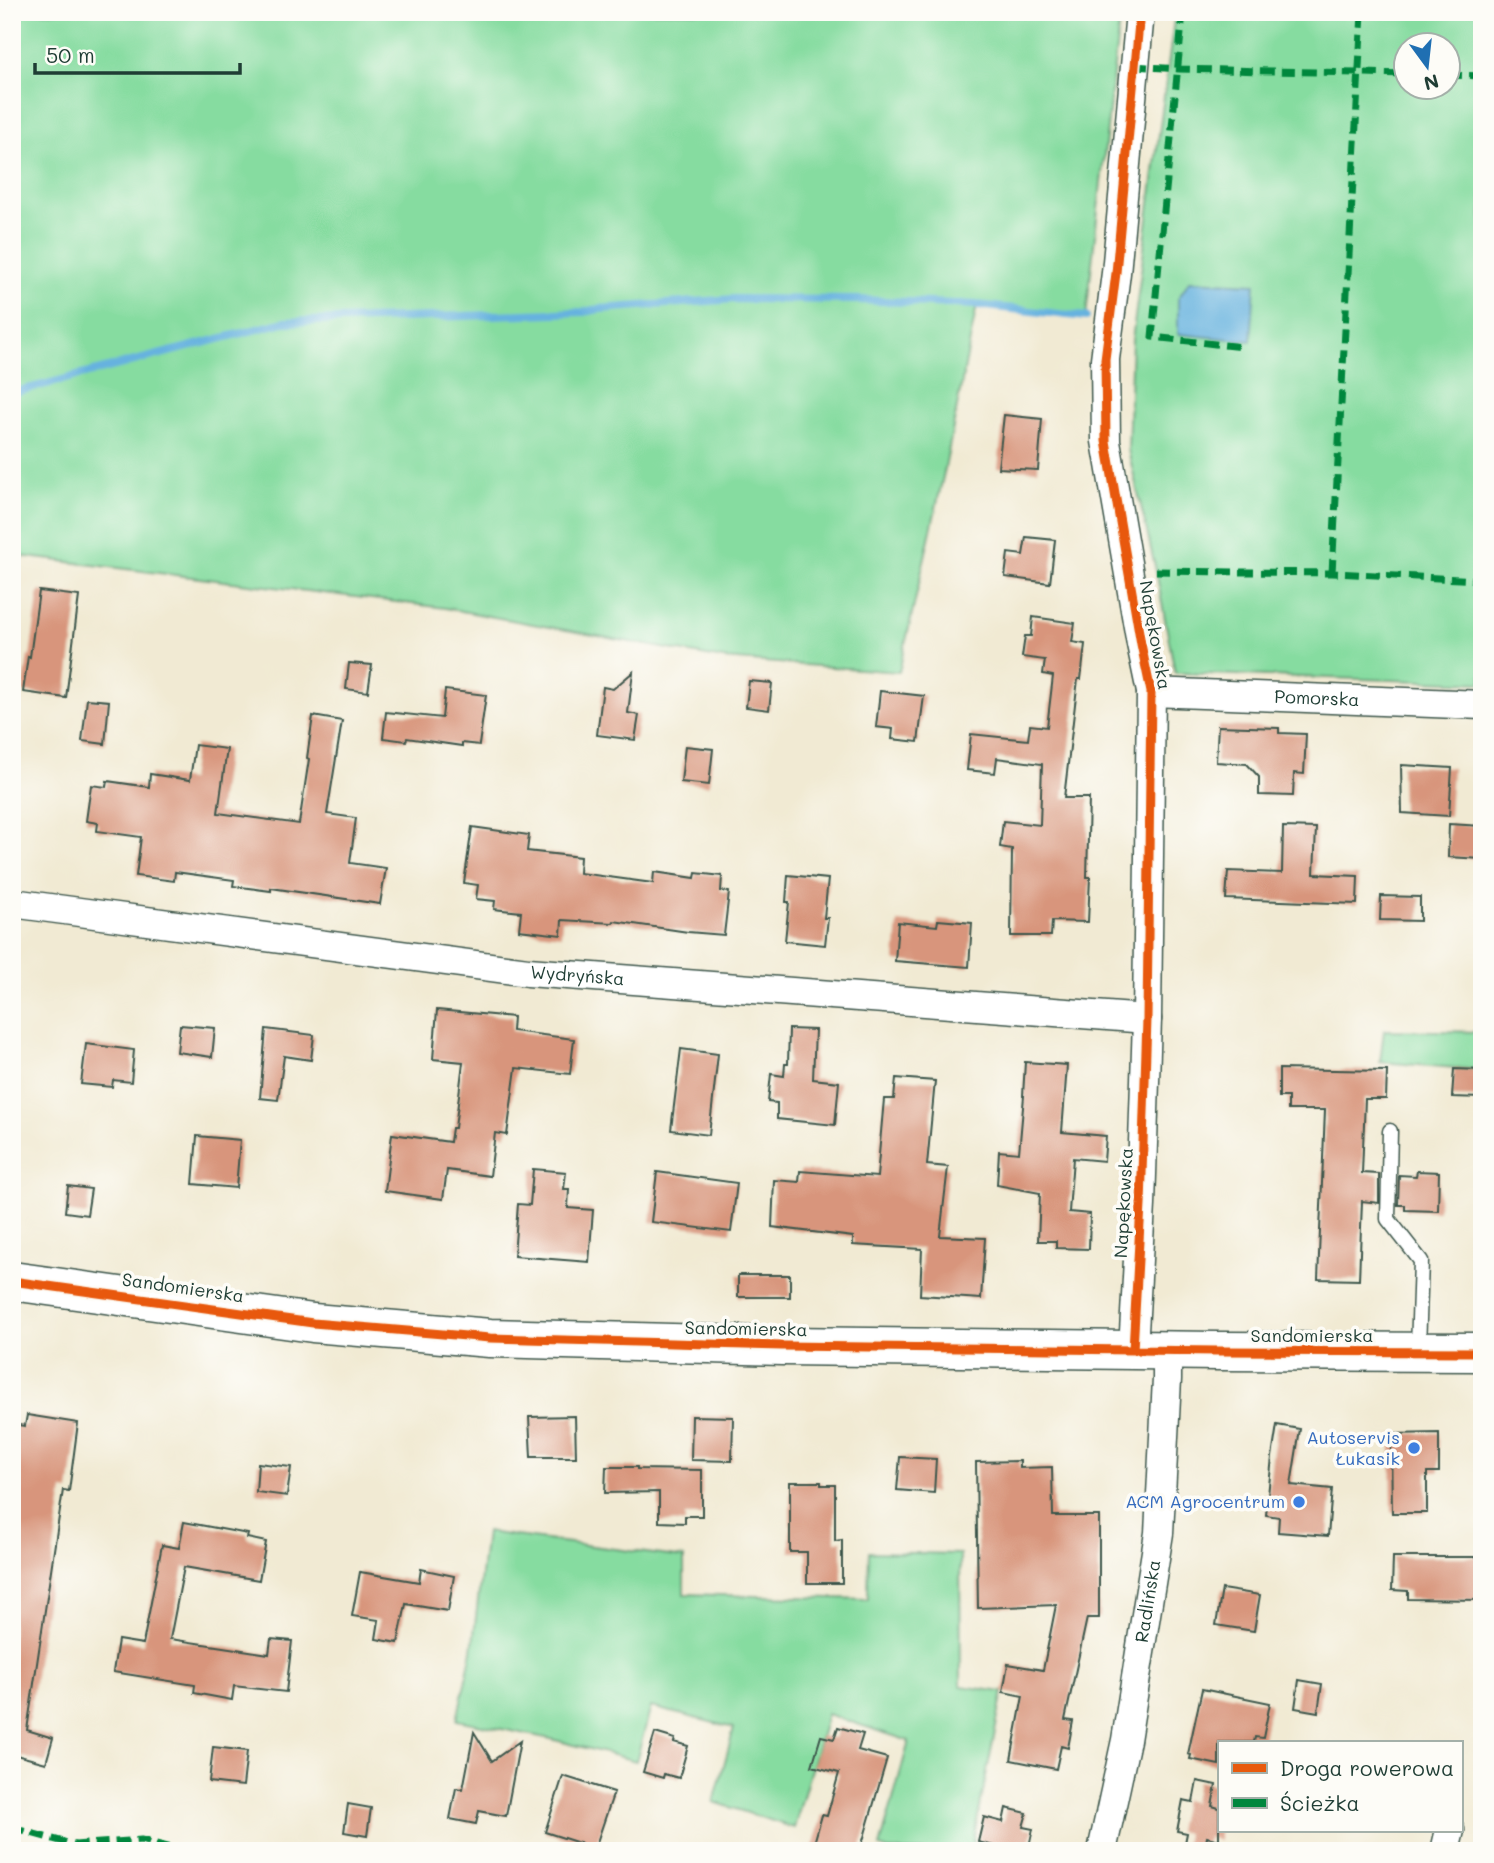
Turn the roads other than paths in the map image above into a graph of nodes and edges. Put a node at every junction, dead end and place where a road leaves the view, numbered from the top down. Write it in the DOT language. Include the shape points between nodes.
graph roads {
  1 [pos="1140,12"];
  2 [pos="1151,692"];
  3 [pos="1482,705"];
  4 [pos="12,903"];
  5 [pos="1147,1018"];
  6 [pos="1390,1131"];
  7 [pos="12,1280"];
  8 [pos="1150,1350"];
  9 [pos="1418,1351"];
  10 [pos="1482,1352"];
  11 [pos="1450,1832"];
  12 [pos="1102,1851"];
  13 [pos="1445,1851"];
  1 -- 2 [label="street, Napękowska" via="1105,359 1107,441"];
  2 -- 3 [label="street, Pomorska"];
  2 -- 5 [label="street, Napękowska"];
  4 -- 5 [label="street, Wydryńska" via="528,972"];
  5 -- 8 [label="street, Napękowska" via="1141,1205"];
  6 -- 9 [label="lane" via="1388,1219 1421,1261"];
  7 -- 8 [label="street, Sandomierska" via="313,1322 490,1338"];
  8 -- 9 [label="street, Sandomierska"];
  8 -- 12 [label="street, Radlińska" via="1167,1379 1159,1533 1126,1740"];
  9 -- 10 [label="street, Sandomierska"];
  11 -- 13 [label="street"];
}
